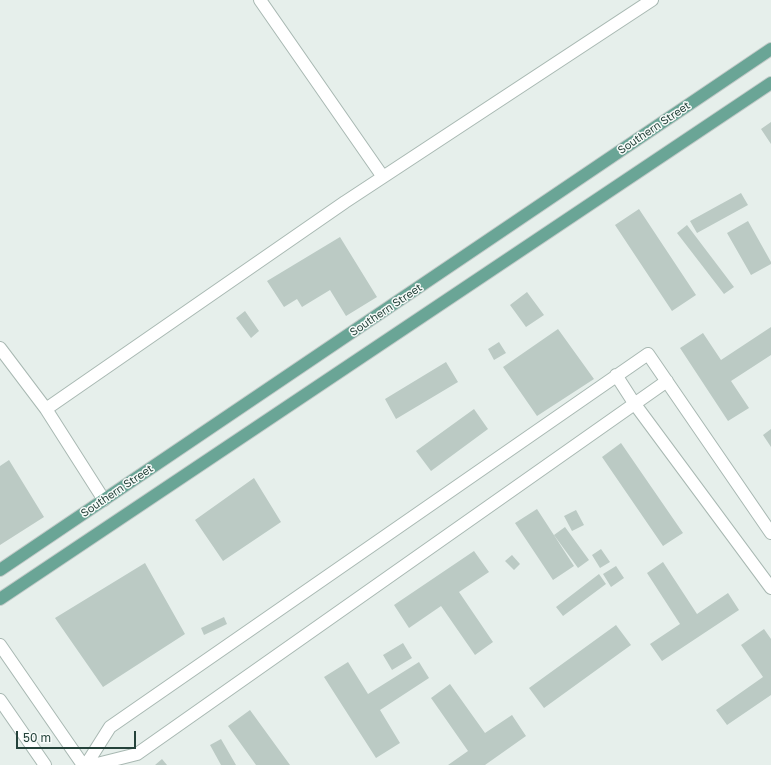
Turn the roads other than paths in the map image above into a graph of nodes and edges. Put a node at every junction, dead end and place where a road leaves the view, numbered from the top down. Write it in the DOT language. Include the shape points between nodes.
graph roads {
  1 [pos="260,0"];
  2 [pos="650,0"];
  3 [pos="771,49"];
  4 [pos="771,84"];
  5 [pos="383,177"];
  6 [pos="1,350"];
  7 [pos="616,376"];
  8 [pos="667,381"];
  9 [pos="634,403"];
  10 [pos="46,409"];
  11 [pos="104,500"];
  12 [pos="771,533"];
  13 [pos="0,570"];
  14 [pos="771,588"];
  15 [pos="0,599"];
  16 [pos="0,645"];
  17 [pos="0,700"];
  18 [pos="45,765"];
  19 [pos="85,765"];
  20 [pos="93,765"];
  1 -- 5 [label="street"];
  2 -- 5 [label="street"];
  3 -- 11 [label="main road, Southern Street"];
  4 -- 15 [label="main road"];
  5 -- 10 [label="street"];
  6 -- 10 [label="street"];
  7 -- 8 [label="street" via="648,354"];
  7 -- 9 [label="street"];
  7 -- 19 [label="street" via="110,727"];
  8 -- 9 [label="street"];
  8 -- 12 [label="street"];
  9 -- 14 [label="street"];
  9 -- 20 [label="street" via="137,754"];
  10 -- 11 [label="street"];
  11 -- 13 [label="main road, Southern Street"];
  16 -- 19 [label="street"];
  17 -- 18 [label="street"];
}
